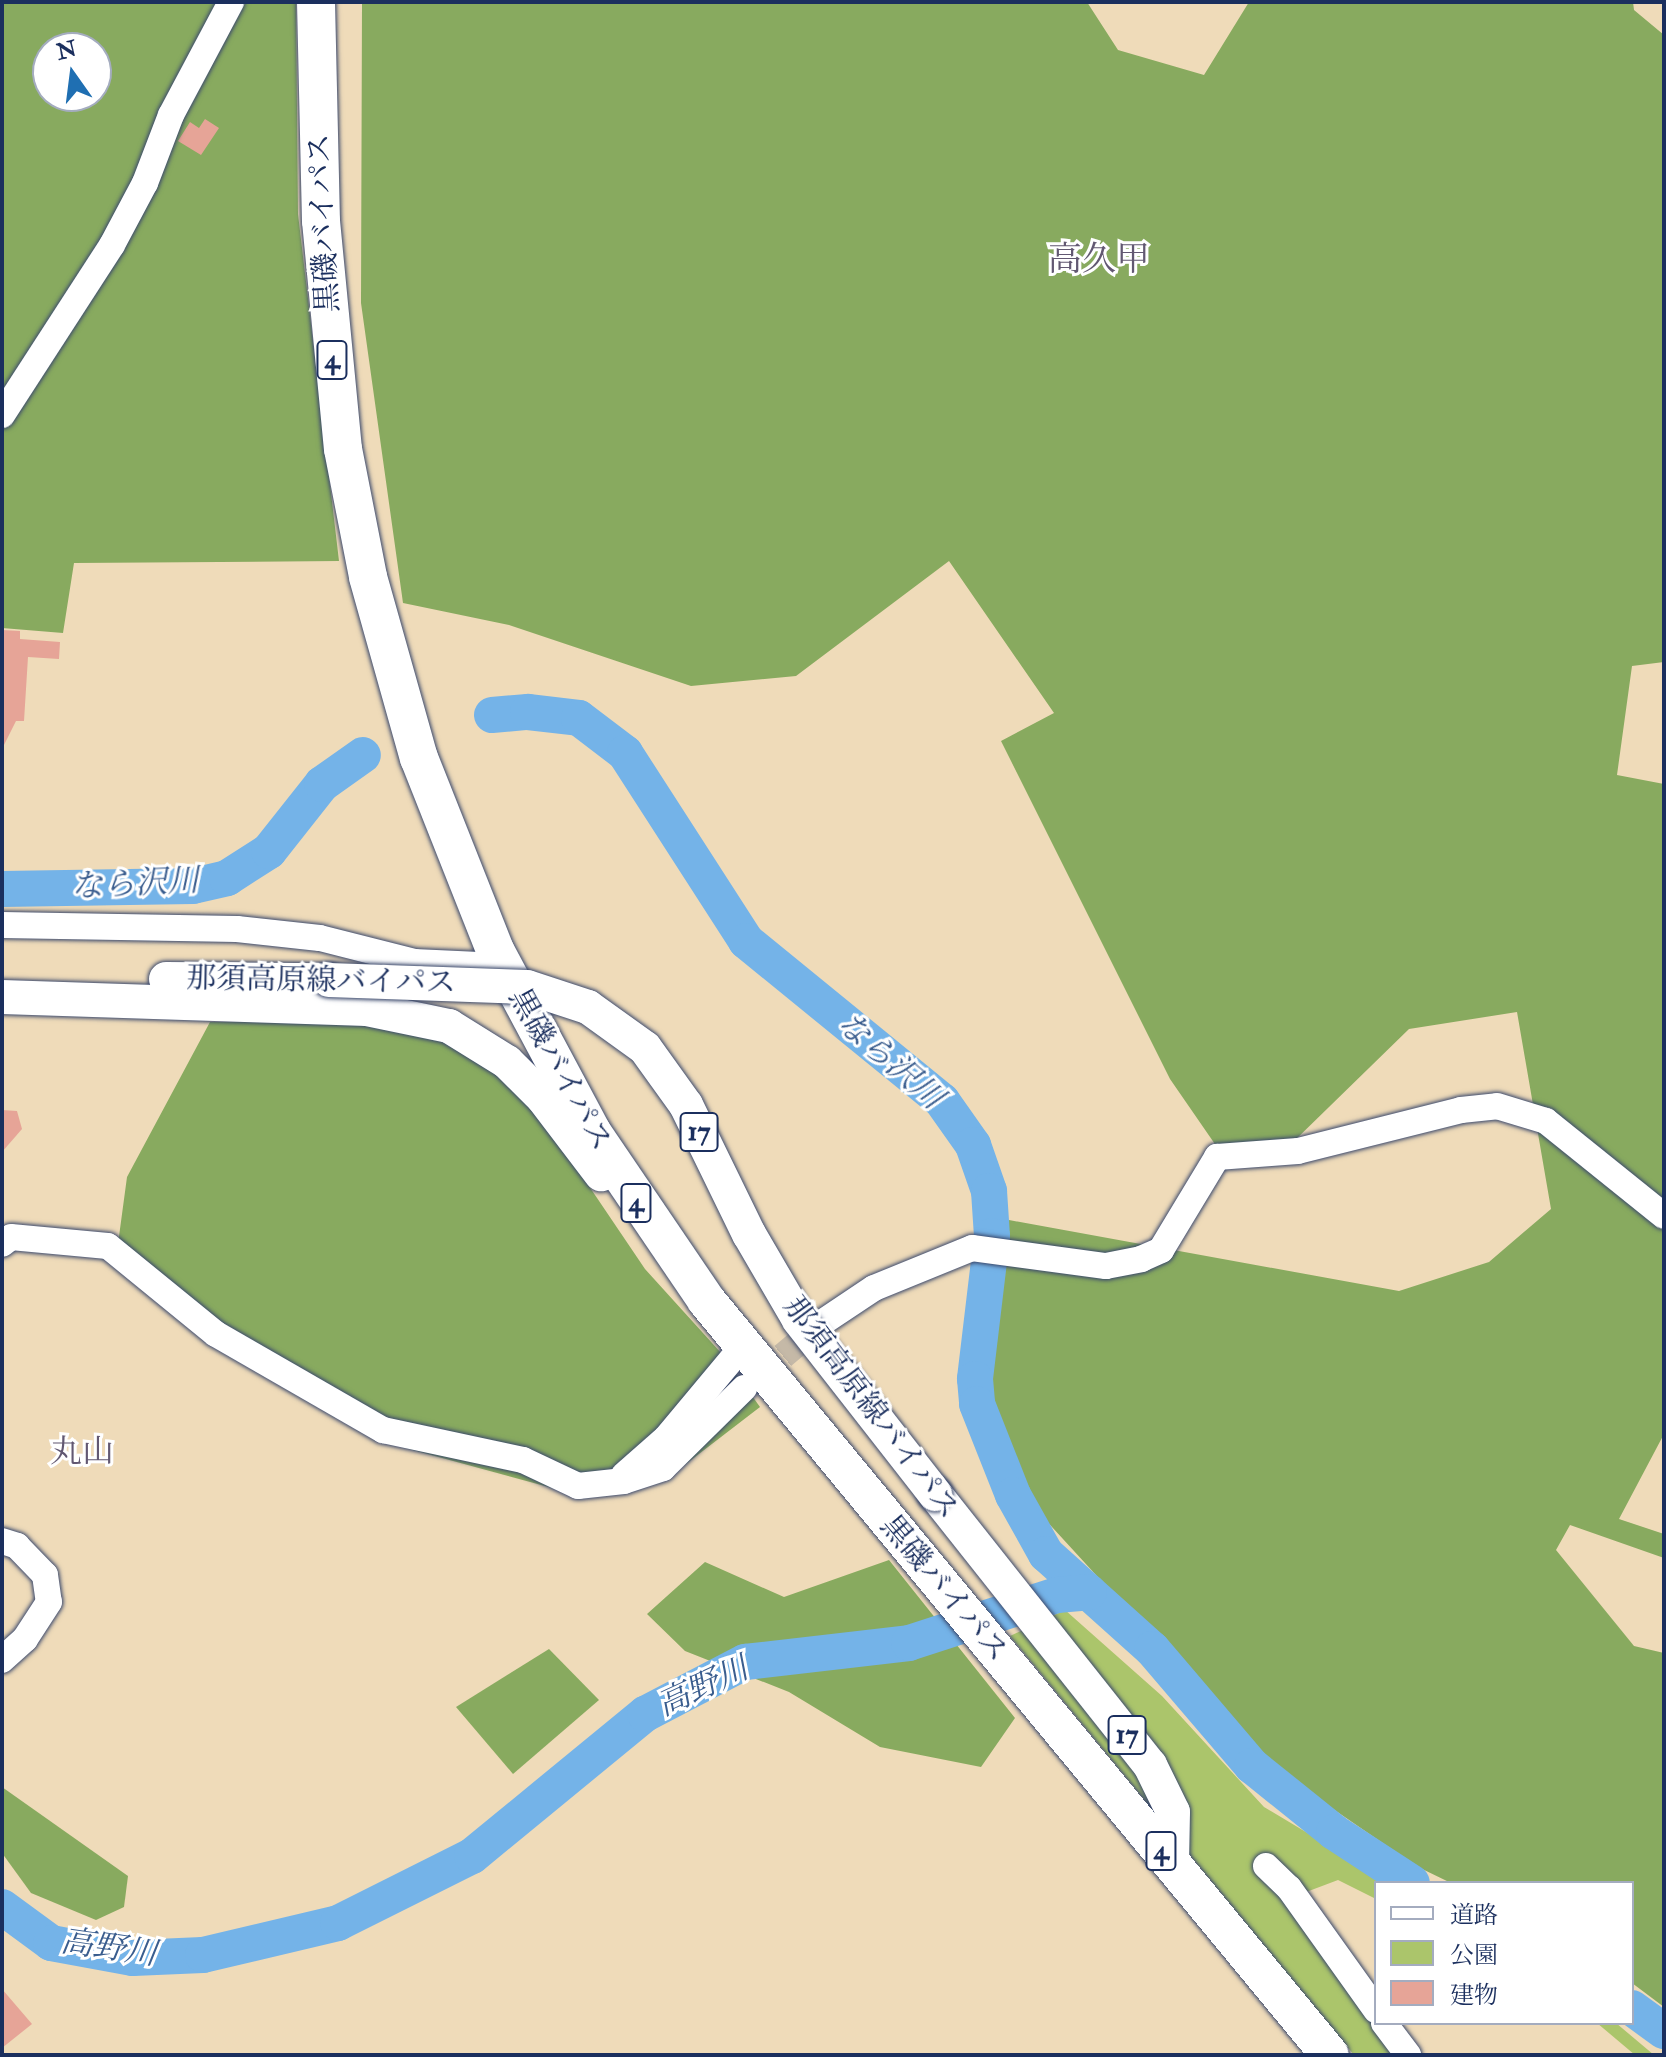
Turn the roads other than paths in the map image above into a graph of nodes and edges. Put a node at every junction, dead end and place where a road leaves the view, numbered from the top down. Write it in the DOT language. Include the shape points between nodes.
graph roads {
  1 [pos="231,2"];
  2 [pos="316,2"];
  3 [pos="2,415"];
  4 [pos="2,925"];
  5 [pos="503,966"];
  6 [pos="2,977"];
  7 [pos="2,997"];
  8 [pos="1664,1216"];
  9 [pos="2,1244"];
  10 [pos="706,1300"];
  11 [pos="823,1322"];
  12 [pos="742,1347"];
  13 [pos="744,1388"];
  14 [pos="615,1482"];
  15 [pos="2,1541"];
  16 [pos="2,1660"];
  17 [pos="1172,1864"];
  18 [pos="1266,1866"];
  19 [pos="1374,2007"];
  20 [pos="1386,2025"];
  21 [pos="1330,2055"];
  22 [pos="1408,2055"];
  1 -- 3 [label="lane" via="171,115 145,183 112,245"];
  2 -- 5 [label="highway, 黒磯バイパス / 4" via="321,221 343,449 368,577 419,758"];
  4 -- 5 [label="lane" via="237,929 320,938 414,962"];
  5 -- 10 [label="highway, 黒磯バイパス / 4" via="592,1132"];
  6 -- 17 [label="main road, 那須高原線バイパス / 17, bridge" via="527,987 588,1007 645,1048 686,1105 749,1234 799,1320 1150,1765 1167,1796 1176,1832"];
  7 -- 10 [label="main road, 那須高原線バイパス" via="367,1009 449,1026 507,1062 543,1098 633,1217"];
  8 -- 11 [label="lane" via="1546,1121 1497,1106 1461,1110 1298,1151 1217,1157 1161,1250 1141,1259 1106,1266 972,1248 874,1288"];
  9 -- 14 [label="lane" via="11,1237 108,1246 216,1334 383,1430 523,1460 578,1486"];
  10 -- 12 [label="highway, 黒磯バイパス / 4"];
  12 -- 14 [label="lane" via="666,1438"];
  12 -- 17 [label="highway, 黒磯バイパス / 4"];
  13 -- 14 [label="lane" via="663,1468"];
  15 -- 16 [label="lane" via="17,1546 45,1575 49,1602 25,1639"];
  17 -- 21 [label="highway, 黒磯バイパス / 4"];
  18 -- 19 [label="lane" via="1289,1888"];
  20 -- 22 [label="lane"];
}
